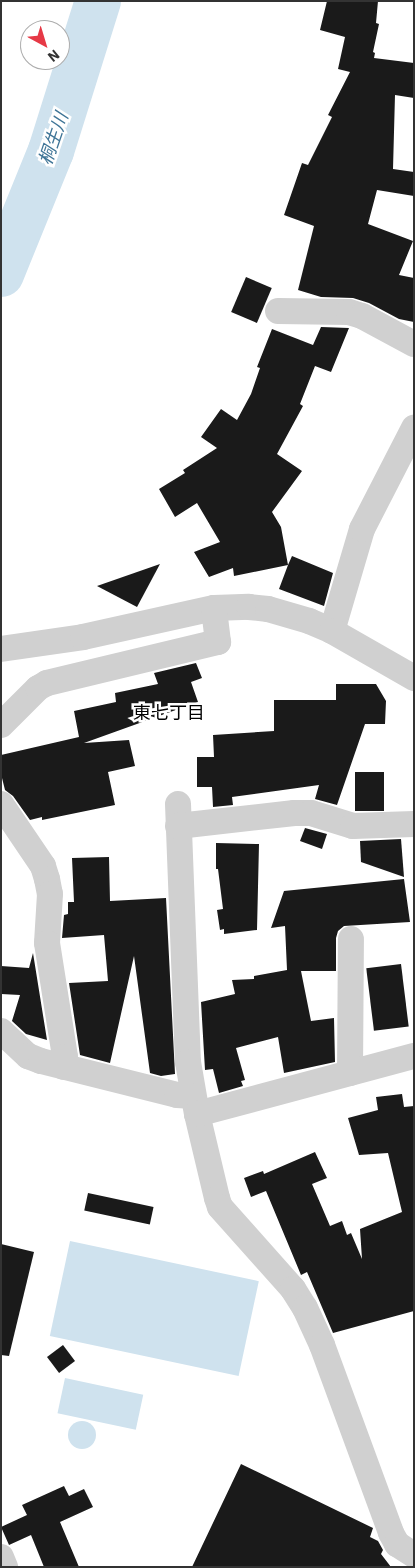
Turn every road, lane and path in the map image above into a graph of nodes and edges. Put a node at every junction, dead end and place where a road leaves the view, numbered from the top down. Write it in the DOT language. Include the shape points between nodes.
graph roads {
  1 [pos="278,311"];
  2 [pos="414,344"];
  3 [pos="414,428"];
  4 [pos="214,608"];
  5 [pos="332,631"];
  6 [pos="4,649"];
  7 [pos="414,678"];
  8 [pos="1,725"];
  9 [pos="1,804"];
  10 [pos="414,824"];
  11 [pos="351,939"];
  12 [pos="1,1031"];
  13 [pos="414,1056"];
  14 [pos="63,1067"];
  15 [pos="350,1072"];
  16 [pos="195,1105"];
  17 [pos="414,1555"];
  18 [pos="1,1558"];
  19 [pos="5,1567"];
  1 -- 2 [label="street" via="349,312"];
  3 -- 5 [label="street" via="362,529"];
  4 -- 5 [label="street" via="268,608"];
  4 -- 6 [label="street" via="83,637"];
  4 -- 8 [label="street" via="218,642 47,683"];
  5 -- 7 [label="street"];
  9 -- 14 [label="street" via="43,866 47,879 50,894 47,943 65,1057"];
  10 -- 16 [label="street" via="353,826 311,813 178,815 188,1062"];
  11 -- 15 [label="street"];
  12 -- 14 [label="street" via="28,1056"];
  13 -- 15 [label="street"];
  14 -- 16 [label="street" via="177,1096"];
  15 -- 16 [label="street"];
  16 -- 17 [label="street" via="220,1207 294,1289 305,1308 322,1345 390,1533 397,1544"];
  18 -- 19 [label="street"];
}
